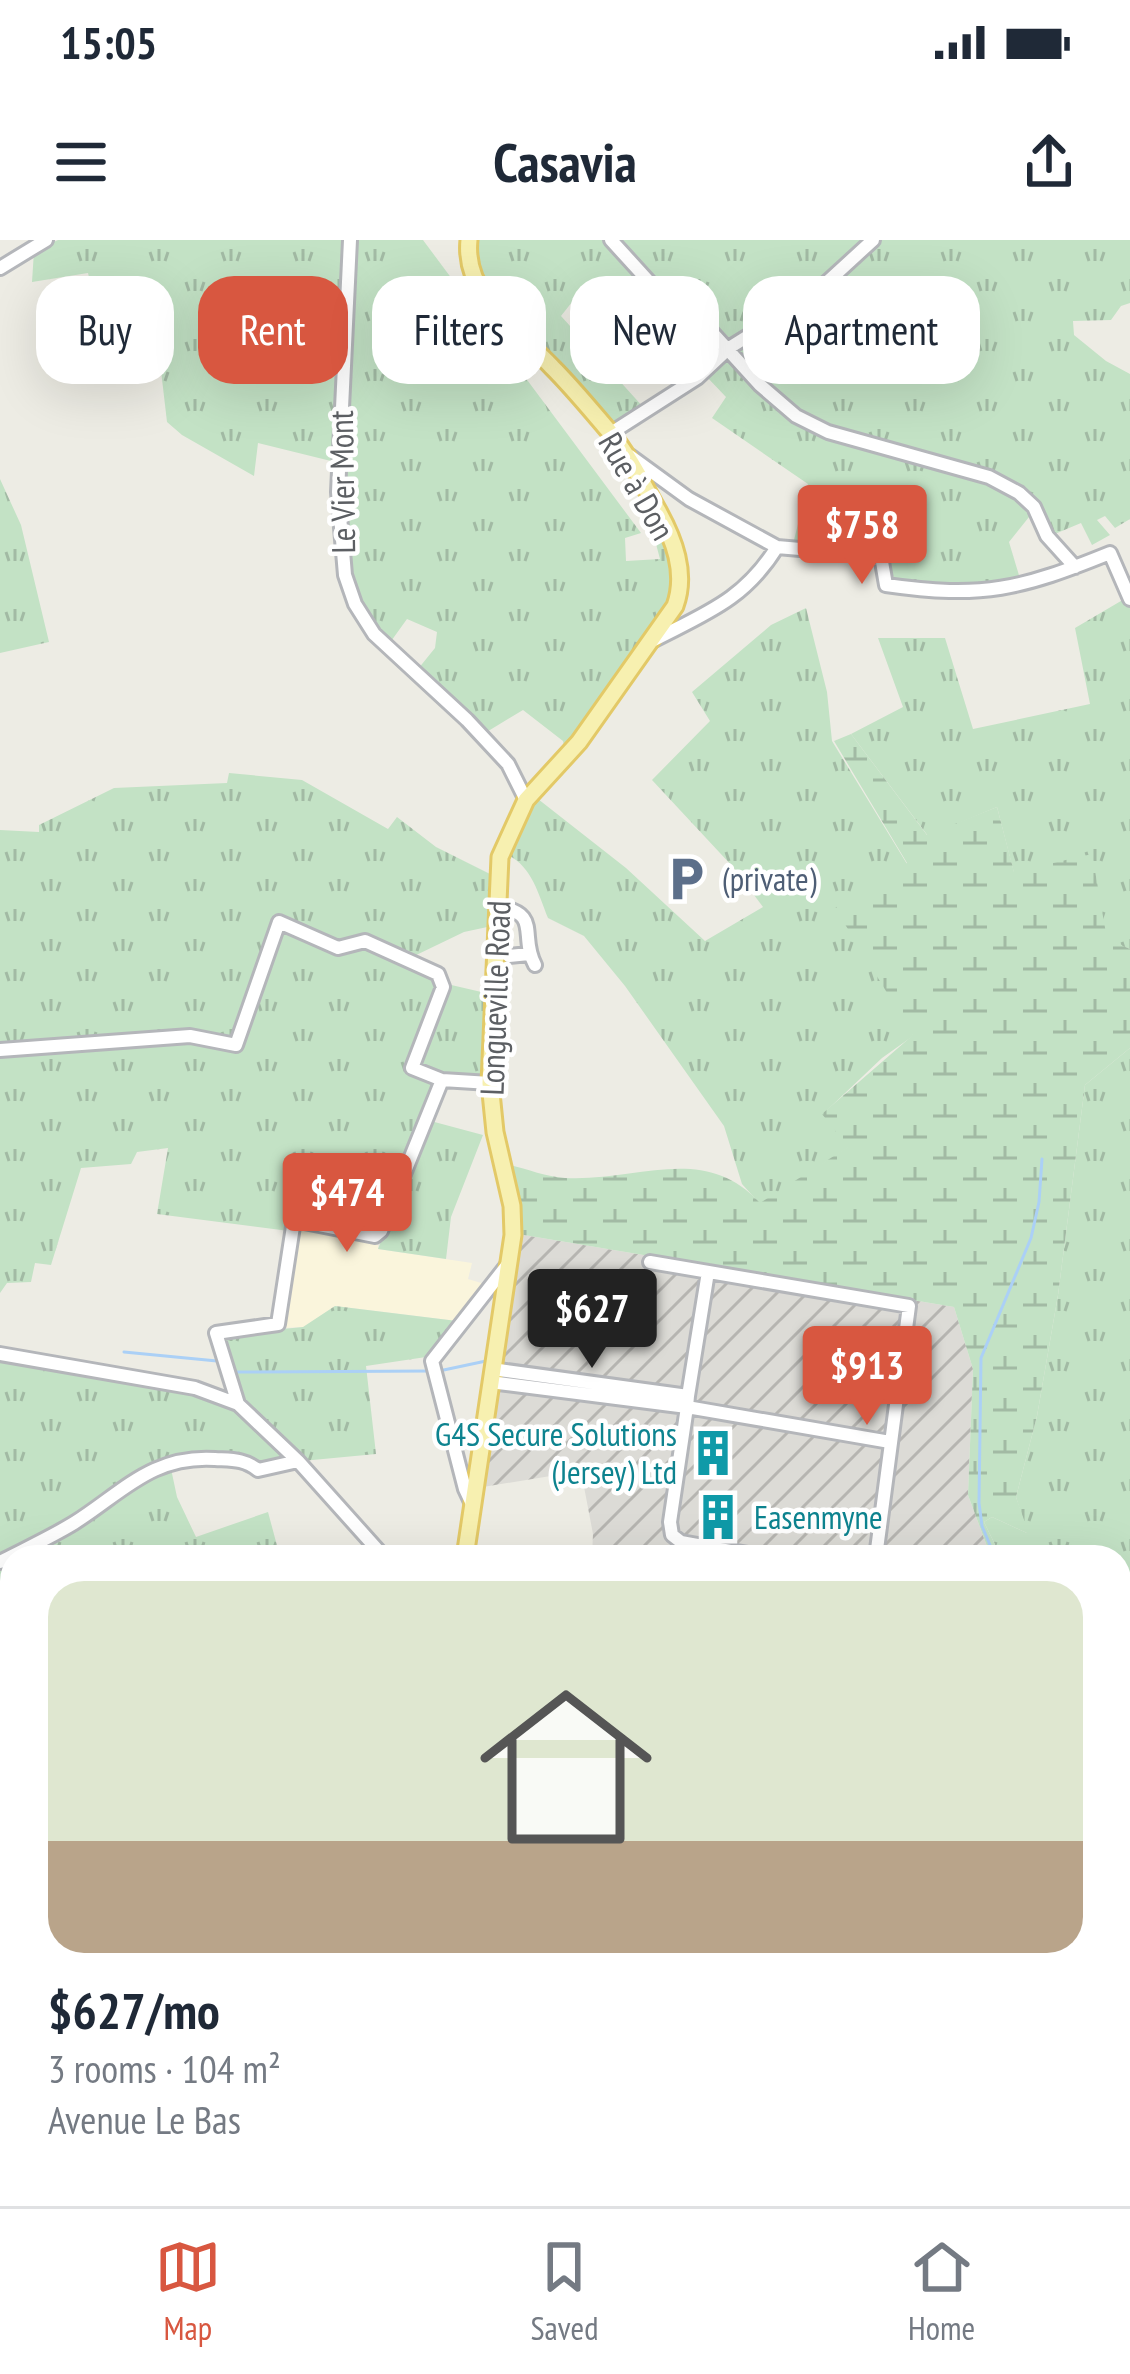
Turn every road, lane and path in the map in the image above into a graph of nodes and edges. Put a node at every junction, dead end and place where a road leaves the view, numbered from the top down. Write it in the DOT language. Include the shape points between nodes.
graph roads {
  1 [pos="46,240"];
  2 [pos="350,240"];
  3 [pos="469,240"];
  4 [pos="610,240"];
  5 [pos="873,240"];
  6 [pos="18,246"];
  7 [pos="0,268"];
  8 [pos="729,347"];
  9 [pos="610,433"];
  10 [pos="626,453"];
  11 [pos="777,547"];
  12 [pos="1076,567"];
  13 [pos="1130,599"];
  14 [pos="651,642"];
  15 [pos="526,800"];
  16 [pos="498,907"];
  17 [pos="509,956"];
  18 [pos="0,1050"];
  19 [pos="442,1079"];
  20 [pos="490,1083"];
  21 [pos="650,1262"];
  22 [pos="509,1263"];
  23 [pos="708,1273"];
  24 [pos="0,1354"];
  25 [pos="491,1376"];
  26 [pos="687,1402"];
  27 [pos="238,1404"];
  28 [pos="890,1442"];
  29 [pos="298,1461"];
  30 [pos="472,1504"];
  31 [pos="32,1545"];
  32 [pos="373,1545"];
  33 [pos="467,1545"];
  34 [pos="698,1545"];
  35 [pos="877,1545"];
  1 -- 6 [label="street"];
  2 -- 15 [label="street, Le Vier Mont" via="338,492 345,575 374,634 508,764"];
  3 -- 9 [label="main road, Rue à Don" via="483,295"];
  4 -- 8 [label="street"];
  5 -- 8 [label="street" via="812,296"];
  6 -- 7 [label="street"];
  8 -- 9 [label="street" via="697,378"];
  8 -- 12 [label="street" via="796,416 1019,493"];
  9 -- 10 [label="main road, Rue à Don"];
  10 -- 11 [label="street" via="688,499"];
  10 -- 14 [label="main road, Rue à Don" via="667,527 681,572 675,606"];
  11 -- 12 [label="street" via="881,556 886,585 965,594 1036,583"];
  11 -- 14 [label="street" via="758,578 730,600"];
  12 -- 13 [label="street" via="1110,554"];
  14 -- 15 [label="main road, Rue à Don"];
  15 -- 16 [label="main road, Longueville Road" via="500,857"];
  16 -- 17 [label="street" via="525,918 532,960"];
  16 -- 20 [label="main road, Longueville Road"];
  18 -- 19 [label="street" via="190,1036 236,1045 279,922 338,948 365,941 438,974 443,987 412,1068"];
  19 -- 20 [label="street"];
  19 -- 27 [label="street" via="381,1231 294,1220 278,1324 216,1333"];
  20 -- 22 [label="main road, Longueville Road" via="512,1206"];
  21 -- 23 [label="street"];
  22 -- 25 [label="main road, Longueville Road"];
  22 -- 30 [label="street" via="432,1360"];
  23 -- 26 [label="street"];
  23 -- 28 [label="street" via="908,1306"];
  24 -- 27 [label="street" via="195,1388"];
  25 -- 26 [label="street"];
  25 -- 30 [label="main road, Longueville Road"];
  26 -- 28 [label="street"];
  26 -- 34 [label="street" via="670,1522 672,1535"];
  27 -- 29 [label="street"];
  28 -- 35 [label="street"];
  29 -- 31 [label="street" via="258,1470 246,1460 166,1462"];
  29 -- 32 [label="street"];
  30 -- 33 [label="main road, Longueville Road"];
}
